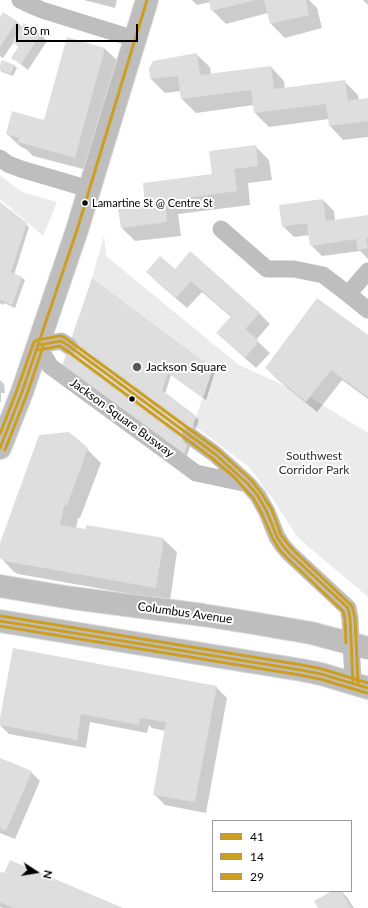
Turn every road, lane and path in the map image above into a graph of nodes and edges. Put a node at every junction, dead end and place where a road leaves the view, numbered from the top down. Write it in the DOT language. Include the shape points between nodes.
graph roads {
  1 [pos="20,0"];
  2 [pos="147,0"];
  3 [pos="135,39"];
  4 [pos="0,158"];
  5 [pos="89,189"];
  6 [pos="221,229"];
  7 [pos="368,271"];
  8 [pos="348,294"];
  9 [pos="368,310"];
  10 [pos="38,344"];
  11 [pos="69,346"];
  12 [pos="190,436"];
  13 [pos="0,448"];
  14 [pos="248,484"];
  15 [pos="0,586"];
  16 [pos="0,621"];
  17 [pos="360,645"];
  18 [pos="361,686"];
  1 -- 3 [label="street" via="42,10"];
  2 -- 3 [label="main road"];
  3 -- 5 [label="main road"];
  4 -- 5 [label="street" via="21,169"];
  5 -- 10 [label="main road"];
  6 -- 8 [label="street" via="267,269 294,269 323,275"];
  7 -- 8 [label="street"];
  8 -- 9 [label="street"];
  10 -- 11 [label="street" via="61,341"];
  10 -- 13 [label="main road"];
  10 -- 14 [label="street, Jackson Square Busway" via="50,366 196,473"];
  12 -- 14 [label="street" via="215,454"];
  14 -- 17 [label="street" via="258,496 283,546 348,608"];
  15 -- 17 [label="main road, Columbus Avenue" via="203,615 311,633"];
  16 -- 18 [label="main road" via="302,670"];
  17 -- 18 [label="street"];
}
